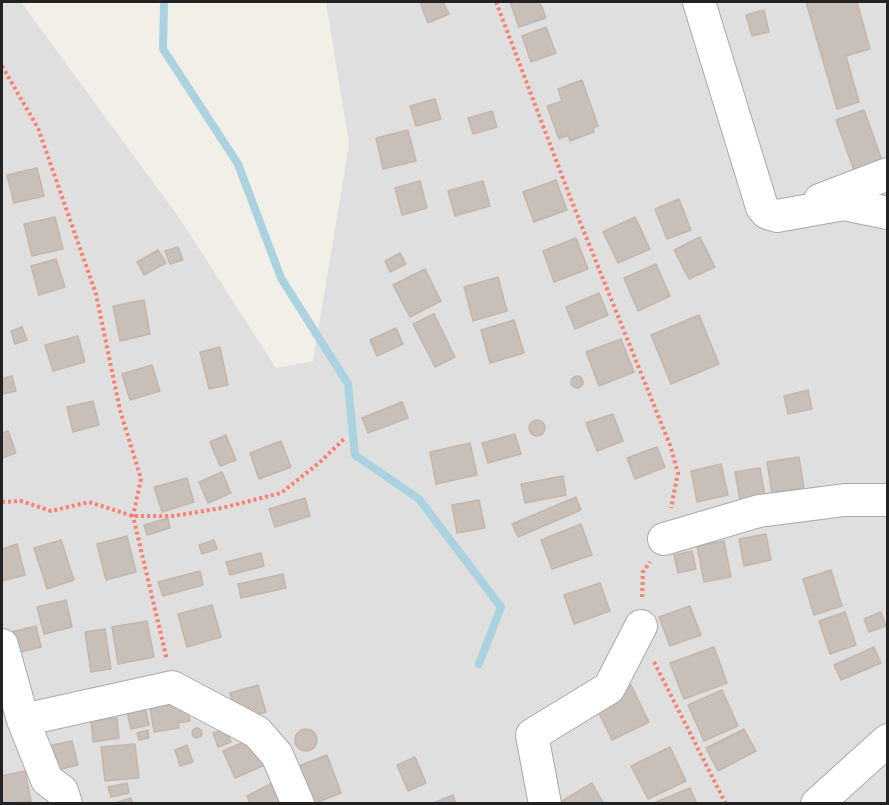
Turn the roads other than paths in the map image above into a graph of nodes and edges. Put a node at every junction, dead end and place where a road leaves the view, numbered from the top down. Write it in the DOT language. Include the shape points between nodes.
graph roads {
  1 [pos="699,2"];
  2 [pos="888,174"];
  3 [pos="888,213"];
  4 [pos="777,216"];
  5 [pos="888,500"];
  6 [pos="664,539"];
  7 [pos="641,626"];
  8 [pos="2,645"];
  9 [pos="23,720"];
  10 [pos="888,740"];
  11 [pos="66,804"];
  12 [pos="298,804"];
  13 [pos="545,804"];
  14 [pos="817,804"];
  1 -- 4 [label="street" via="762,207"];
  2 -- 4 [label="street"];
  3 -- 4 [label="street" via="844,204"];
  5 -- 6 [label="street" via="845,500 759,512"];
  7 -- 13 [label="street" via="609,688 532,735"];
  8 -- 9 [label="street"];
  9 -- 11 [label="street" via="47,780 62,791"];
  9 -- 12 [label="street" via="172,687 257,732 277,755"];
  10 -- 14 [label="street"];
}
